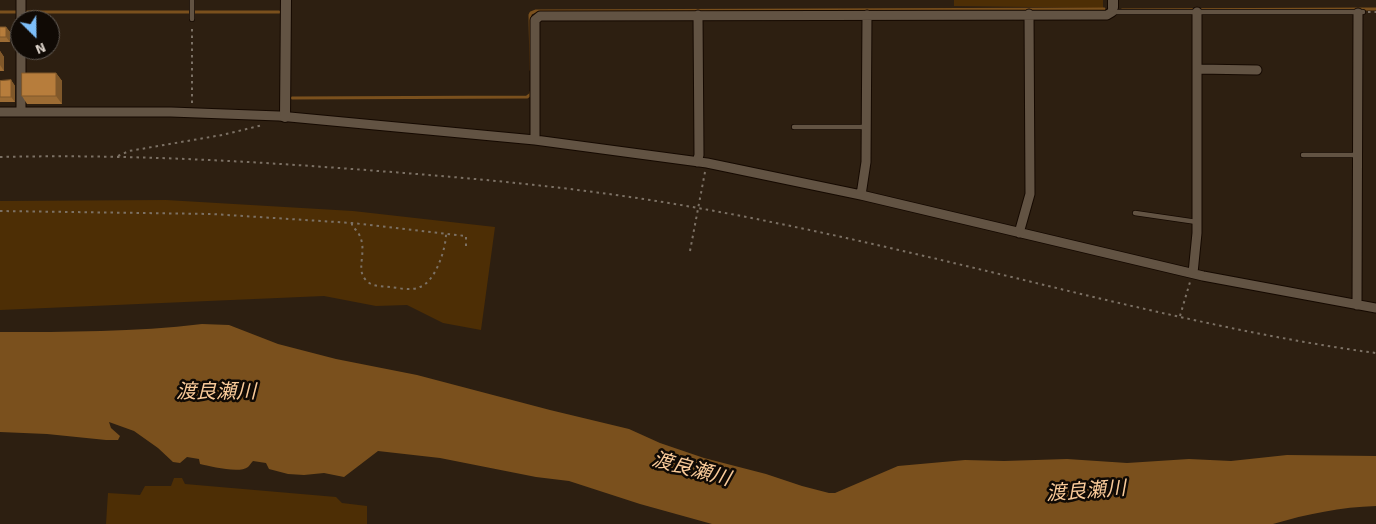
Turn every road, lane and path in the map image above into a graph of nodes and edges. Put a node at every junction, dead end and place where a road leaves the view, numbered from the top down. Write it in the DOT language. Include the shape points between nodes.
graph roads {
  1 [pos="192,0"];
  2 [pos="286,0"];
  3 [pos="1112,6"];
  4 [pos="1197,12"];
  5 [pos="1360,12"];
  6 [pos="1029,14"];
  7 [pos="698,15"];
  8 [pos="867,15"];
  9 [pos="192,18"];
  10 [pos="21,60"];
  11 [pos="1198,69"];
  12 [pos="1257,70"];
  13 [pos="0,112"];
  14 [pos="21,112"];
  15 [pos="192,113"];
  16 [pos="285,117"];
  17 [pos="265,125"];
  18 [pos="794,127"];
  19 [pos="867,127"];
  20 [pos="535,140"];
  21 [pos="1303,155"];
  22 [pos="1358,155"];
  23 [pos="0,157"];
  24 [pos="116,157"];
  25 [pos="697,162"];
  26 [pos="705,173"];
  27 [pos="862,195"];
  28 [pos="698,208"];
  29 [pos="0,211"];
  30 [pos="1135,214"];
  31 [pos="1197,222"];
  32 [pos="352,223"];
  33 [pos="1019,233"];
  34 [pos="446,234"];
  35 [pos="466,249"];
  36 [pos="690,251"];
  37 [pos="1193,273"];
  38 [pos="1356,305"];
  39 [pos="1376,308"];
  40 [pos="1180,317"];
  41 [pos="1376,353"];
  1 -- 9 [label="lane"];
  2 -- 16 [label="street"];
  3 -- 4 [label="lane"];
  3 -- 6 [label="street" via="1107,14"];
  4 -- 5 [label="lane"];
  4 -- 11 [label="street"];
  5 -- 22 [label="street"];
  6 -- 8 [label="street"];
  6 -- 33 [label="street" via="1030,194"];
  7 -- 8 [label="street"];
  7 -- 20 [label="street" via="540,16 535,20"];
  7 -- 25 [label="street"];
  8 -- 19 [label="street"];
  9 -- 15 [label="path"];
  10 -- 14 [label="street"];
  11 -- 12 [label="street"];
  11 -- 31 [label="street"];
  13 -- 14 [label="street"];
  14 -- 15 [label="street"];
  15 -- 16 [label="street"];
  16 -- 20 [label="street"];
  17 -- 24 [label="path" via="129,151"];
  18 -- 19 [label="lane"];
  19 -- 27 [label="street"];
  20 -- 25 [label="street"];
  21 -- 22 [label="lane"];
  22 -- 38 [label="street"];
  23 -- 24 [label="path"];
  24 -- 28 [label="path" via="234,160 436,175 563,188"];
  25 -- 27 [label="street"];
  26 -- 28 [label="path"];
  27 -- 33 [label="street"];
  28 -- 36 [label="path"];
  28 -- 40 [label="path" via="867,243"];
  29 -- 32 [label="path" via="212,214"];
  30 -- 31 [label="lane"];
  31 -- 37 [label="street"];
  32 -- 34 [label="path"];
  32 -- 34 [label="path" via="363,246 363,276 374,285 414,289 425,285 437,268"];
  33 -- 37 [label="street"];
  34 -- 35 [label="path" via="466,236"];
  37 -- 38 [label="street"];
  37 -- 40 [label="path"];
  38 -- 39 [label="street"];
  40 -- 41 [label="path"];
}
